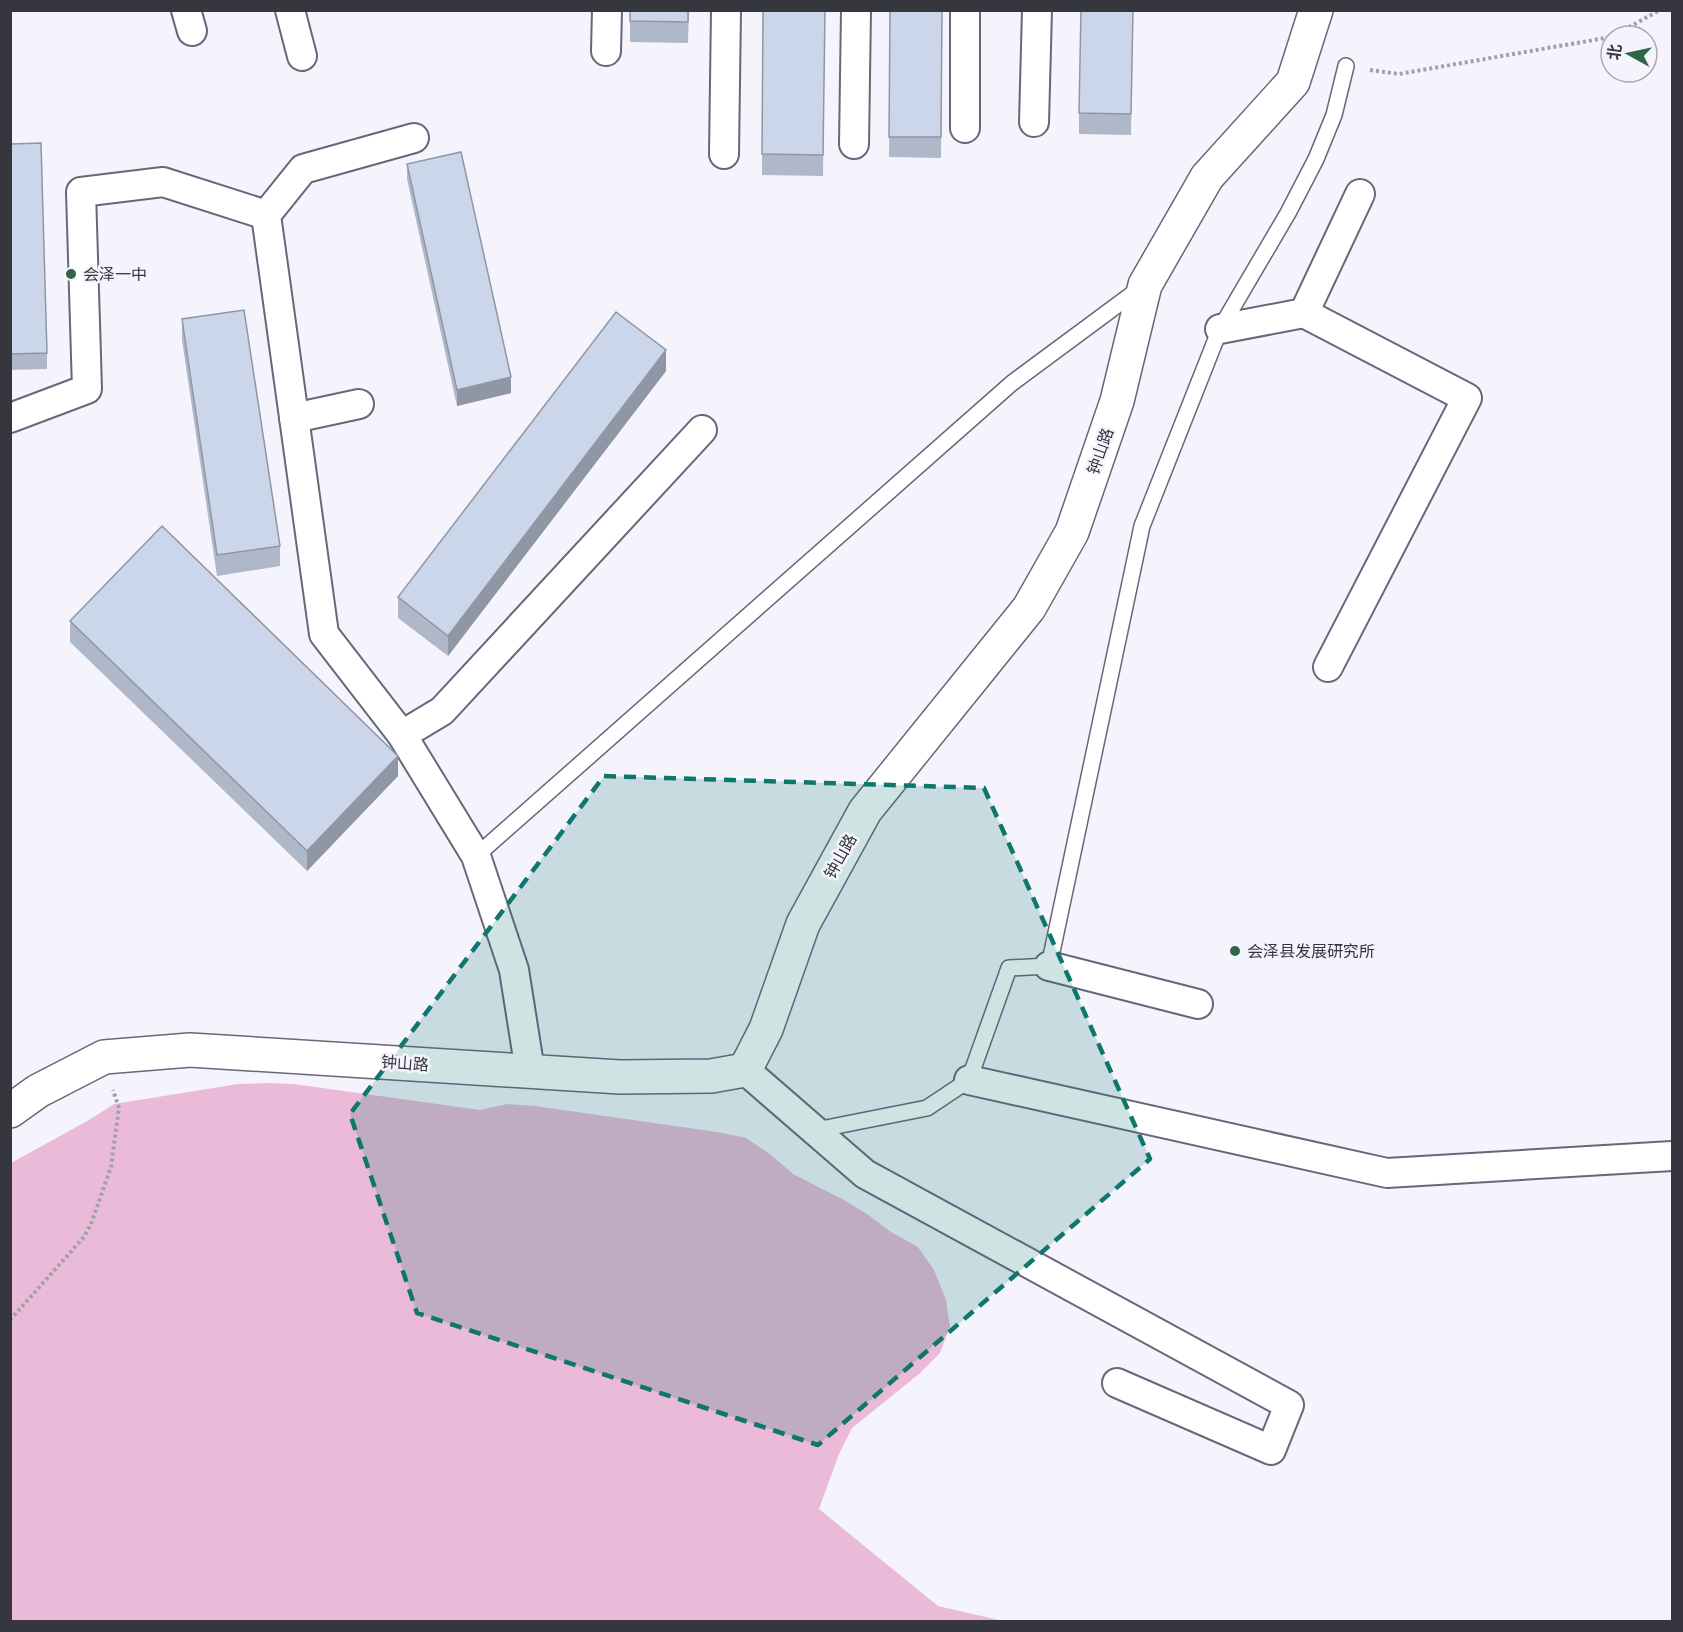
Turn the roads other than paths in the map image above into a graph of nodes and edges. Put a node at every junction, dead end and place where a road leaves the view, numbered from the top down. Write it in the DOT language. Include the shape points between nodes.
graph roads {
  1 [pos="290,10"];
  2 [pos="607,10"];
  3 [pos="726,10"];
  4 [pos="856,10"];
  5 [pos="964,10"];
  6 [pos="1037,10"];
  7 [pos="1316,10"];
  8 [pos="606,51"];
  9 [pos="302,56"];
  10 [pos="1346,66"];
  11 [pos="1034,122"];
  12 [pos="965,128"];
  13 [pos="414,138"];
  14 [pos="854,144"];
  15 [pos="724,154"];
  16 [pos="1360,194"];
  17 [pos="266,215"];
  18 [pos="1144,285"];
  19 [pos="1304,313"];
  20 [pos="1220,329"];
  21 [pos="359,404"];
  22 [pos="10,418"];
  23 [pos="294,418"];
  24 [pos="702,430"];
  25 [pos="1328,667"];
  26 [pos="402,735"];
  27 [pos="476,855"];
  28 [pos="1049,966"];
  29 [pos="1198,1004"];
  30 [pos="745,1070"];
  31 [pos="530,1071"];
  32 [pos="969,1080"];
  33 [pos="10,1111"];
  34 [pos="816,1130"];
  35 [pos="1672,1156"];
  36 [pos="1117,1383"];
  1 -- 9 [label="street"];
  2 -- 8 [label="street"];
  3 -- 15 [label="street"];
  4 -- 14 [label="street"];
  5 -- 12 [label="street"];
  6 -- 11 [label="street"];
  7 -- 18 [label="street, 钟山路" via="1293,82 1207,177"];
  10 -- 20 [label="lane" via="1334,115 1316,159"];
  13 -- 17 [label="street" via="303,169"];
  16 -- 19 [label="street"];
  17 -- 22 [label="street" via="163,182 81,192 87,389"];
  17 -- 23 [label="street"];
  18 -- 27 [label="lane" via="1012,383"];
  18 -- 30 [label="street, 钟山路" via="1117,401 1072,532 1029,608 866,811 802,924 766,1029"];
  19 -- 20 [label="street"];
  19 -- 25 [label="street" via="1467,398"];
  20 -- 28 [label="lane" via="1142,526"];
  21 -- 23 [label="street"];
  23 -- 26 [label="street" via="324,634"];
  24 -- 26 [label="street" via="442,711"];
  26 -- 27 [label="street"];
  27 -- 31 [label="street" via="514,970"];
  28 -- 29 [label="street"];
  28 -- 32 [label="lane" via="1009,968"];
  30 -- 31 [label="street, 钟山路" via="711,1076 620,1077"];
  30 -- 34 [label="street"];
  31 -- 33 [label="street, 钟山路" via="190,1050 104,1057 38,1090"];
  32 -- 34 [label="lane" via="927,1108"];
  32 -- 35 [label="street" via="1387,1173"];
  34 -- 36 [label="street" via="866,1174 1289,1405 1271,1450"];
}
